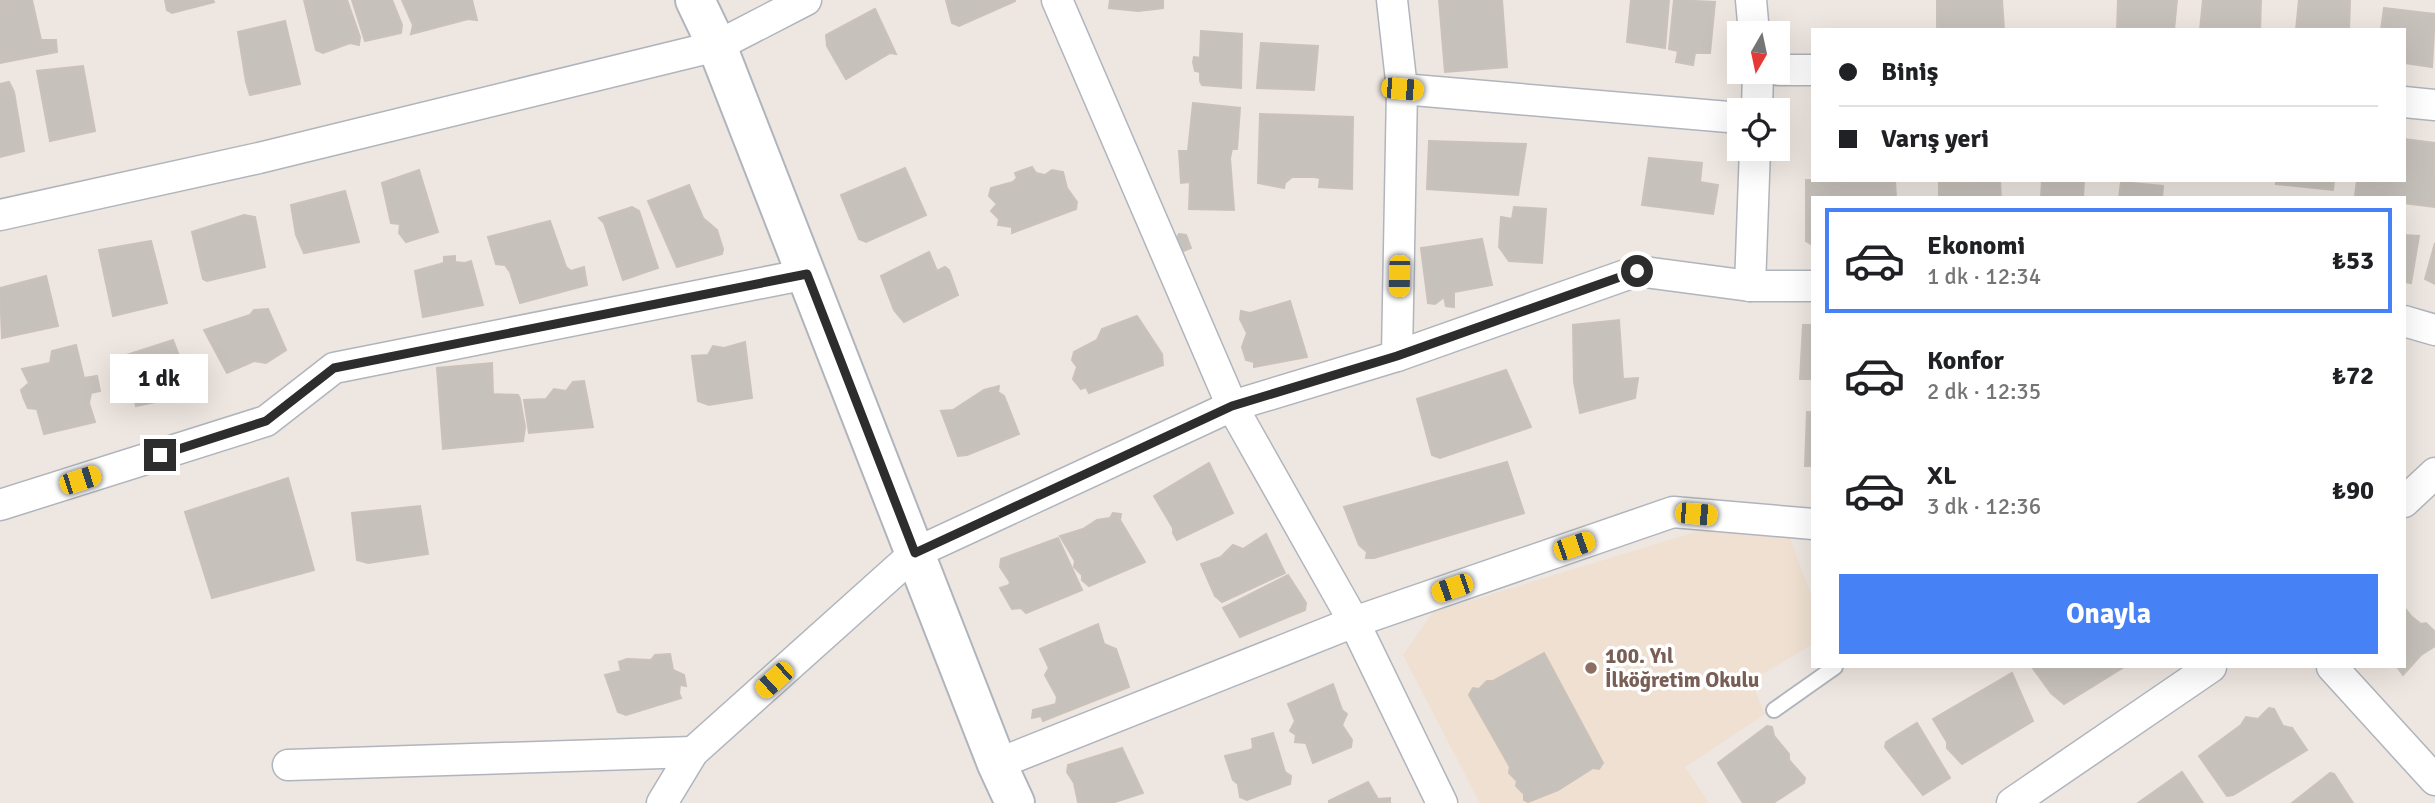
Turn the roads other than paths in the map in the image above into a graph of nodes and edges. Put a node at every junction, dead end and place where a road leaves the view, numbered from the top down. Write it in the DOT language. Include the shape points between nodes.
graph roads {
  1 [pos="695,0"];
  2 [pos="806,0"];
  3 [pos="1057,0"];
  4 [pos="1392,0"];
  5 [pos="1751,0"];
  6 [pos="1753,21"];
  7 [pos="718,46"];
  8 [pos="1790,70"];
  9 [pos="1811,70"];
  10 [pos="1402,89"];
  11 [pos="2406,102"];
  12 [pos="2435,105"];
  13 [pos="1727,117"];
  14 [pos="1755,161"];
  15 [pos="0,215"];
  16 [pos="807,274"];
  17 [pos="1750,286"];
  18 [pos="1811,286"];
  19 [pos="2406,322"];
  20 [pos="2435,330"];
  21 [pos="1397,356"];
  22 [pos="1232,406"];
  23 [pos="2435,473"];
  24 [pos="2406,500"];
  25 [pos="0,505"];
  26 [pos="1811,524"];
  27 [pos="915,553"];
  28 [pos="1354,622"];
  29 [pos="1834,668"];
  30 [pos="2210,668"];
  31 [pos="2333,668"];
  32 [pos="1774,710"];
  33 [pos="693,752"];
  34 [pos="997,764"];
  35 [pos="288,765"];
  36 [pos="2435,780"];
  37 [pos="662,803"];
  38 [pos="1015,803"];
  39 [pos="1442,803"];
  40 [pos="2011,803"];
  1 -- 7 [label="street"];
  2 -- 7 [label="street"];
  3 -- 22 [label="street"];
  4 -- 10 [label="street"];
  5 -- 6 [label="street"];
  7 -- 15 [label="street" via="259,158"];
  7 -- 16 [label="street"];
  8 -- 9 [label="street"];
  10 -- 13 [label="street"];
  10 -- 21 [label="street"];
  11 -- 12 [label="street"];
  14 -- 17 [label="street"];
  16 -- 25 [label="street" via="334,368 266,421"];
  16 -- 27 [label="street"];
  17 -- 18 [label="street"];
  17 -- 21 [label="street" via="1637,271"];
  19 -- 20 [label="street"];
  21 -- 22 [label="street"];
  22 -- 27 [label="street"];
  22 -- 28 [label="street"];
  23 -- 24 [label="street"];
  26 -- 28 [label="street" via="1673,512"];
  27 -- 33 [label="street"];
  27 -- 34 [label="street"];
  28 -- 34 [label="street"];
  28 -- 39 [label="street"];
  29 -- 32 [label="lane"];
  30 -- 40 [label="street"];
  31 -- 36 [label="street"];
  33 -- 35 [label="street"];
  33 -- 37 [label="street"];
  34 -- 38 [label="street"];
}
